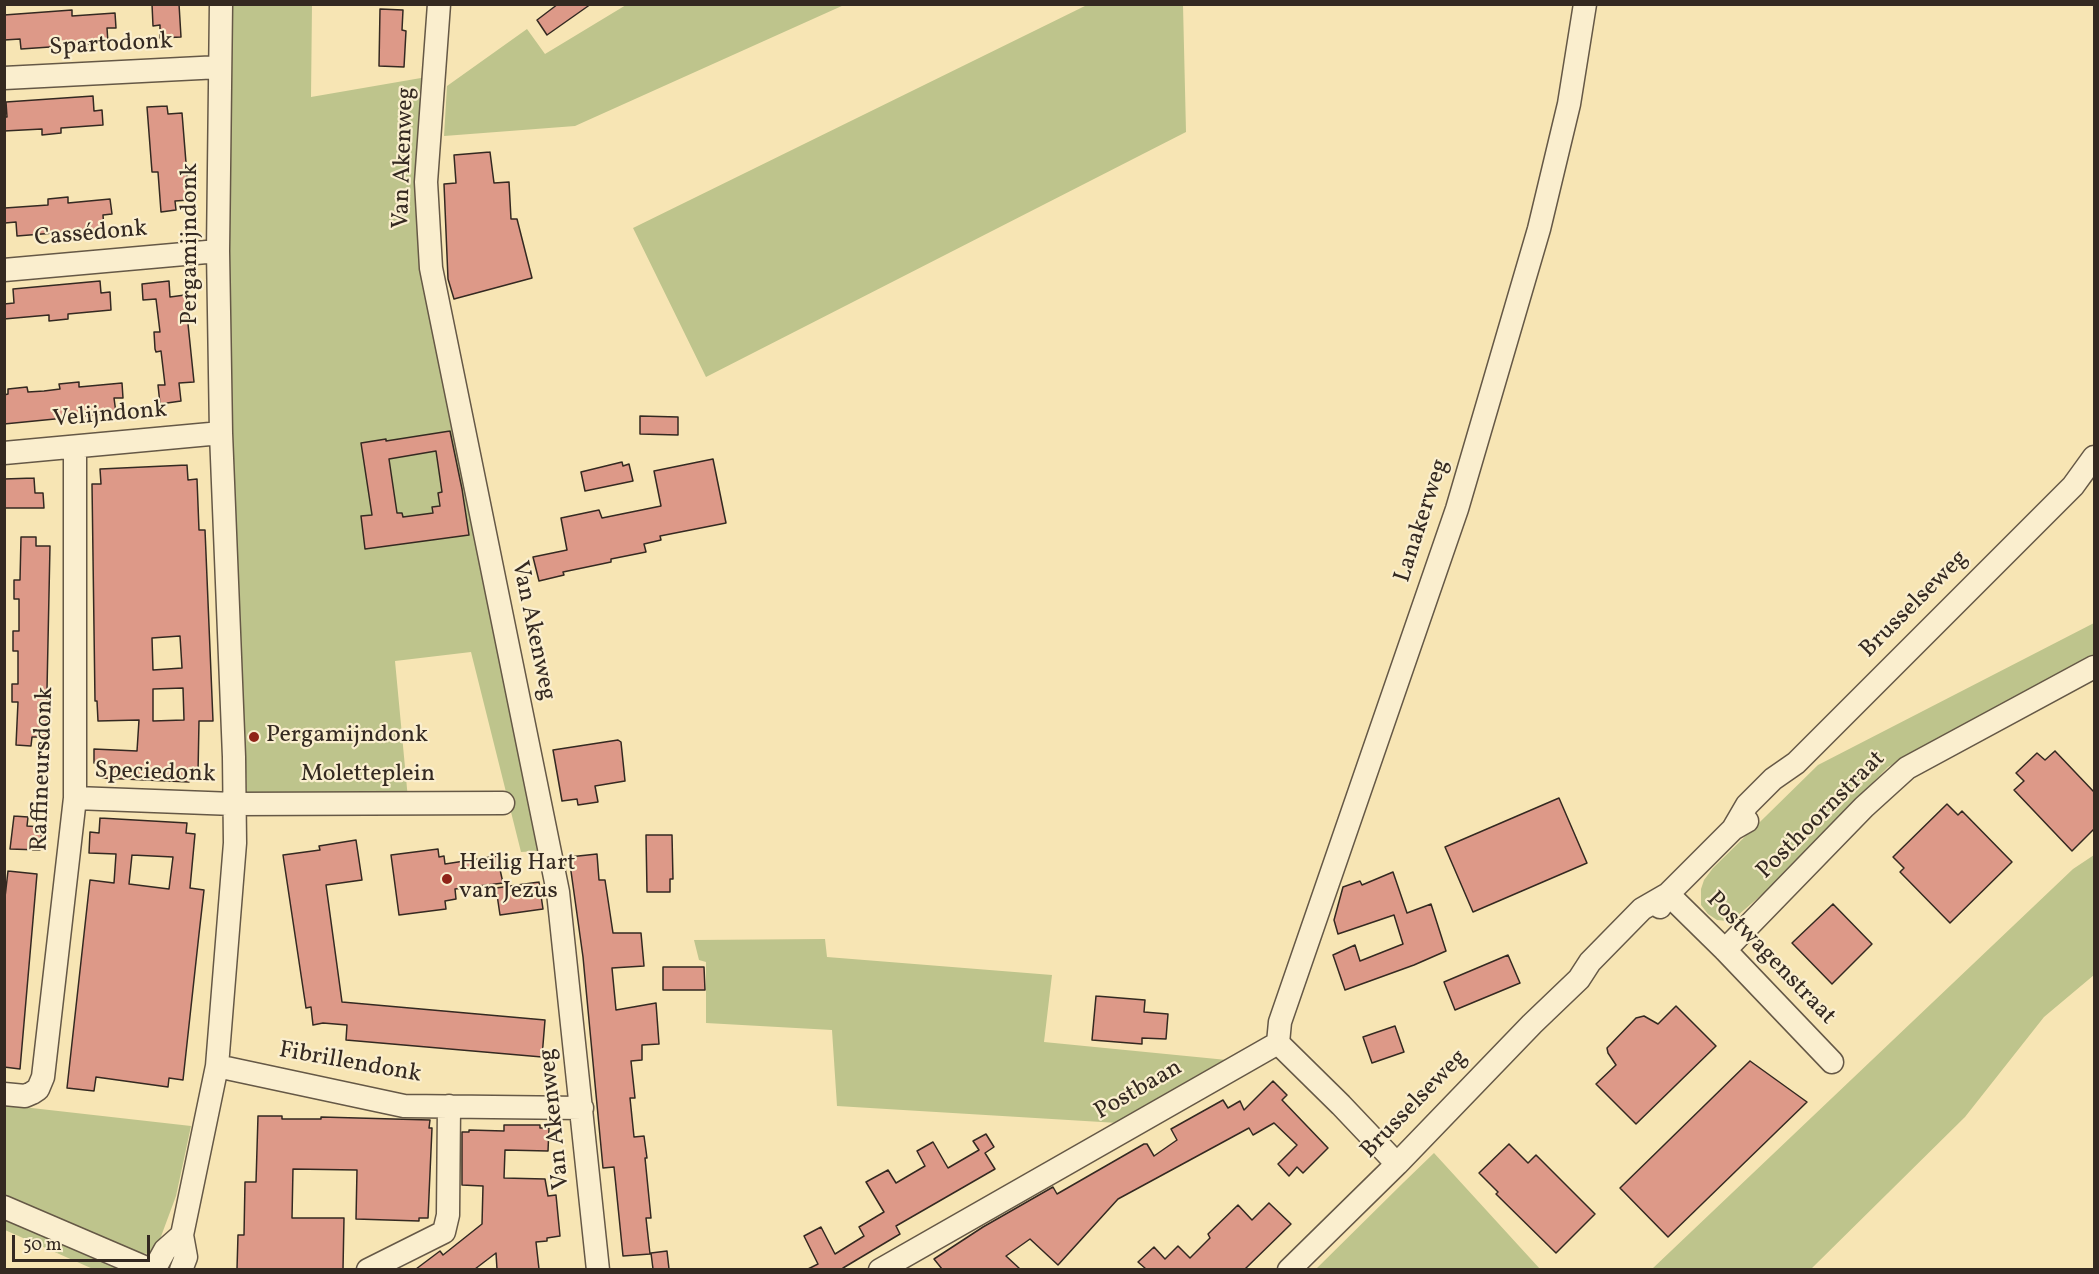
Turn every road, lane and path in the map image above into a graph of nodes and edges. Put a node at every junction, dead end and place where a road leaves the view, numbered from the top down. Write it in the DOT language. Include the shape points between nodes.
graph roads {
  1 [pos="221,4"];
  2 [pos="439,4"];
  3 [pos="1585,4"];
  4 [pos="220,67"];
  5 [pos="4,78"];
  6 [pos="218,251"];
  7 [pos="4,270"];
  8 [pos="221,433"];
  9 [pos="75,447"];
  10 [pos="4,453"];
  11 [pos="2094,457"];
  12 [pos="2094,470"];
  13 [pos="2073,486"];
  14 [pos="2094,667"];
  15 [pos="75,798"];
  16 [pos="503,802"];
  17 [pos="234,804"];
  18 [pos="1668,894"];
  19 [pos="1725,950"];
  20 [pos="1278,1044"];
  21 [pos="1832,1062"];
  22 [pos="216,1066"];
  23 [pos="4,1094"];
  24 [pos="449,1106"];
  25 [pos="582,1108"];
  26 [pos="1397,1164"];
  27 [pos="4,1208"];
  28 [pos="182,1235"];
  29 [pos="152,1269"];
  30 [pos="181,1269"];
  31 [pos="368,1269"];
  32 [pos="598,1269"];
  33 [pos="880,1269"];
  34 [pos="1289,1269"];
  1 -- 4 [label="street, Pergamijndonk"];
  2 -- 25 [label="street, Van Akenweg" via="426,182 431,268 558,892"];
  3 -- 20 [label="street, Lanakerweg" via="1569,104 1539,229 1464,487 1280,1022"];
  4 -- 5 [label="street, Spartodonk"];
  4 -- 6 [label="street, Pergamijndonk"];
  6 -- 7 [label="street, Cassédonk"];
  6 -- 8 [label="street, Pergamijndonk"];
  8 -- 9 [label="street, Velijndonk"];
  8 -- 17 [label="street, Pergamijndonk"];
  9 -- 10 [label="street, Velijndonk"];
  9 -- 15 [label="street, Raffineursdonk"];
  11 -- 13 [label="street, Brusselseweg"];
  12 -- 13 [label="street, Brusselseweg"];
  13 -- 18 [label="street, Brusselseweg" via="1796,763 1782,787 1755,816 1733,829"];
  14 -- 19 [label="street, Posthoornstraat" via="1907,768"];
  15 -- 17 [label="street, Speciedonk"];
  15 -- 23 [label="street, Raffineursdonk" via="43,1077 38,1089 25,1096"];
  16 -- 17 [label="street, Moletteplein"];
  17 -- 22 [label="street, Pergamijndonk" via="235,843"];
  18 -- 19 [label="street, Postwagenstraat"];
  18 -- 26 [label="street, Brusselseweg" via="1642,909 1590,962 1579,979"];
  19 -- 21 [label="street, Postwagenstraat"];
  20 -- 26 [label="street"];
  20 -- 33 [label="street, Postbaan"];
  22 -- 24 [label="street, Fibrillendonk" via="404,1106"];
  22 -- 28 [label="street, Pergamijndonk"];
  24 -- 25 [label="street, Fibrillendonk"];
  24 -- 31 [label="street" via="448,1215 444,1232"];
  25 -- 32 [label="street, Van Akenweg"];
  26 -- 34 [label="street, Brusselseweg"];
  27 -- 29 [label="street"];
  28 -- 29 [label="street"];
  28 -- 30 [label="street, Pergamijndonk" via="186,1257"];
}
